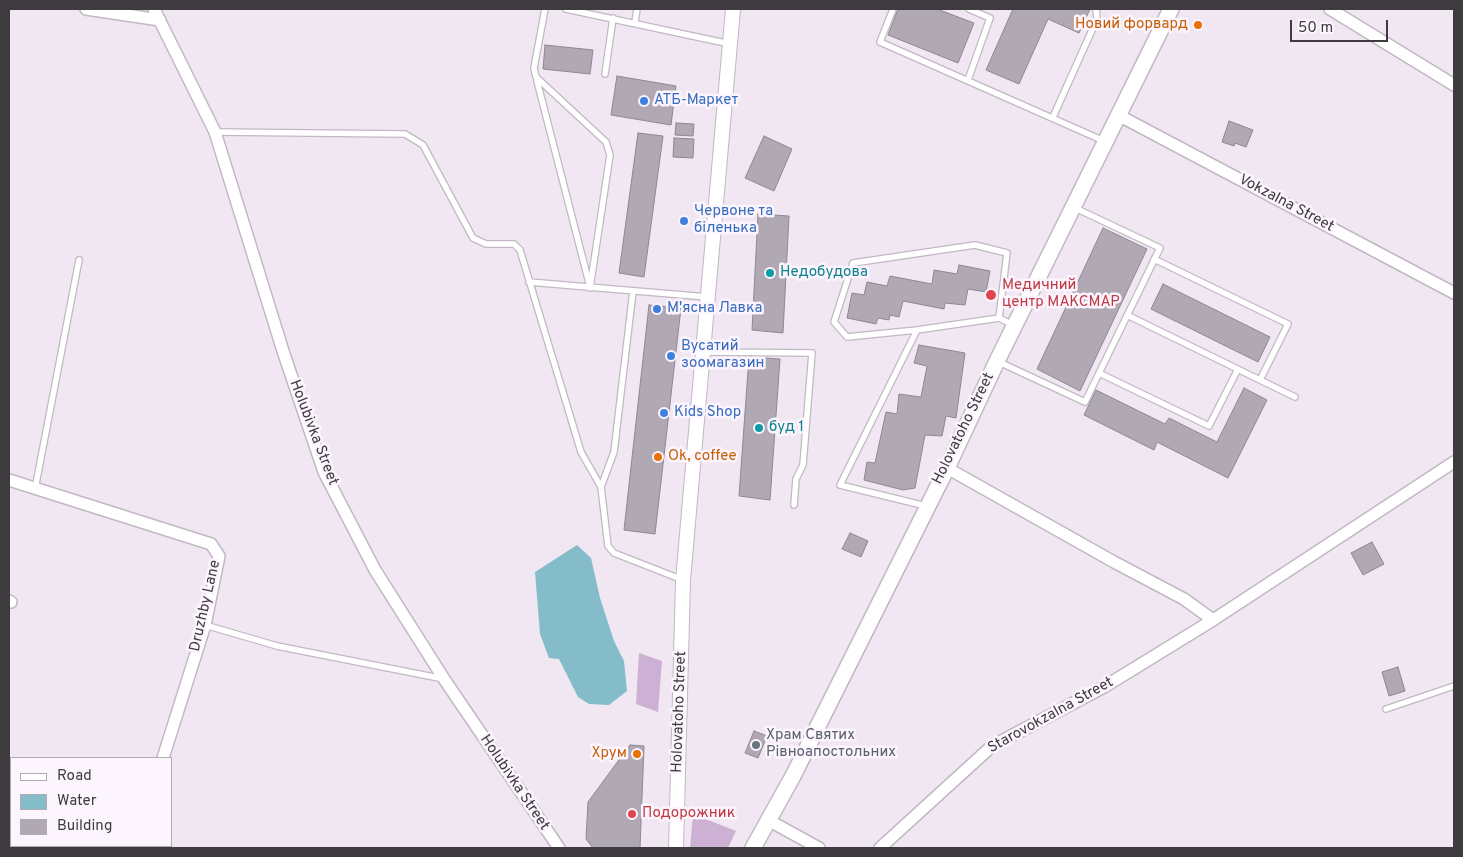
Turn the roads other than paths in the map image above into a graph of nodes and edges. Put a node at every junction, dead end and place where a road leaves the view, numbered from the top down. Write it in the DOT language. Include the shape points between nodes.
graph roads {
  1 [pos="86,9"];
  2 [pos="154,9"];
  3 [pos="545,9"];
  4 [pos="566,9"];
  5 [pos="637,9"];
  6 [pos="733,9"];
  7 [pos="893,9"];
  8 [pos="969,9"];
  9 [pos="1096,9"];
  10 [pos="1171,9"];
  11 [pos="1330,9"];
  12 [pos="613,18"];
  13 [pos="160,20"];
  14 [pos="635,22"];
  15 [pos="730,44"];
  16 [pos="604,74"];
  17 [pos="536,77"];
  18 [pos="968,80"];
  19 [pos="1454,85"];
  20 [pos="1118,115"];
  21 [pos="1053,117"];
  22 [pos="215,132"];
  23 [pos="1105,141"];
  24 [pos="1073,206"];
  25 [pos="1154,259"];
  26 [pos="79,260"];
  27 [pos="529,282"];
  28 [pos="590,288"];
  29 [pos="633,291"];
  30 [pos="1454,293"];
  31 [pos="707,298"];
  32 [pos="1127,315"];
  33 [pos="999,318"];
  34 [pos="1014,326"];
  35 [pos="917,330"];
  36 [pos="702,352"];
  37 [pos="997,361"];
  38 [pos="1238,369"];
  39 [pos="1099,372"];
  40 [pos="1260,380"];
  41 [pos="1295,397"];
  42 [pos="1454,462"];
  43 [pos="947,468"];
  44 [pos="9,480"];
  45 [pos="601,487"];
  46 [pos="35,489"];
  47 [pos="794,505"];
  48 [pos="926,506"];
  49 [pos="683,580"];
  50 [pos="1213,620"];
  51 [pos="205,625"];
  52 [pos="444,679"];
  53 [pos="1454,686"];
  54 [pos="1386,709"];
  55 [pos="163,757"];
  56 [pos="768,820"];
  57 [pos="559,848"];
  58 [pos="676,848"];
  59 [pos="753,848"];
  60 [pos="819,848"];
  61 [pos="880,848"];
  1 -- 13 [label="street"];
  2 -- 13 [label="street, Holubivka Street"];
  3 -- 17 [label="lane" via="534,68"];
  4 -- 12 [label="lane"];
  5 -- 14 [label="lane"];
  6 -- 15 [label="street, Holovatoho Street"];
  7 -- 18 [label="lane" via="880,42"];
  8 -- 18 [label="lane" via="990,18"];
  9 -- 21 [label="lane" via="1098,19"];
  10 -- 20 [label="main road, Holovatoho Street"];
  11 -- 19 [label="street"];
  12 -- 14 [label="lane"];
  12 -- 16 [label="lane"];
  13 -- 22 [label="street, Holubivka Street"];
  14 -- 15 [label="lane"];
  15 -- 31 [label="street, Holovatoho Street"];
  17 -- 28 [label="lane"];
  17 -- 28 [label="lane" via="606,142 610,155"];
  18 -- 21 [label="lane"];
  20 -- 23 [label="main road, Holovatoho Street"];
  20 -- 30 [label="street, Vokzalna Street"];
  21 -- 23 [label="lane"];
  22 -- 27 [label="lane" via="405,134 423,145 473,238 486,244 514,244 520,250"];
  22 -- 52 [label="street, Holubivka Street" via="324,472 375,570"];
  23 -- 24 [label="main road, Holovatoho Street"];
  24 -- 25 [label="lane" via="1160,248"];
  24 -- 34 [label="main road, Holovatoho Street"];
  25 -- 32 [label="lane"];
  25 -- 40 [label="lane" via="1288,324"];
  26 -- 46 [label="lane"];
  27 -- 28 [label="lane"];
  27 -- 45 [label="lane" via="581,452"];
  28 -- 29 [label="lane"];
  29 -- 31 [label="lane"];
  29 -- 45 [label="lane" via="614,452"];
  31 -- 36 [label="street, Holovatoho Street"];
  32 -- 38 [label="lane"];
  32 -- 39 [label="lane"];
  33 -- 34 [label="lane"];
  33 -- 35 [label="lane"];
  33 -- 35 [label="lane" via="1007,253 975,245 853,263 834,322 847,337"];
  34 -- 37 [label="main road, Holovatoho Street"];
  35 -- 48 [label="lane" via="840,485"];
  36 -- 47 [label="lane" via="812,353 803,465 796,479"];
  36 -- 49 [label="street, Holovatoho Street"];
  37 -- 39 [label="lane" via="1085,402"];
  37 -- 43 [label="main road, Holovatoho Street"];
  38 -- 39 [label="lane" via="1209,426"];
  38 -- 40 [label="lane"];
  40 -- 41 [label="lane"];
  42 -- 50 [label="street, Starovokzalna Street"];
  43 -- 48 [label="main road, Holovatoho Street"];
  43 -- 50 [label="street" via="1184,598"];
  44 -- 46 [label="street, Druzhby Lane"];
  45 -- 49 [label="lane" via="608,546 614,552"];
  46 -- 51 [label="street, Druzhby Lane" via="211,544 220,556"];
  48 -- 56 [label="main road, Holovatoho Street" via="793,776"];
  49 -- 58 [label="street, Holovatoho Street"];
  50 -- 61 [label="street, Starovokzalna Street" via="1104,687 992,746"];
  51 -- 52 [label="lane" via="277,646"];
  51 -- 55 [label="street, Druzhby Lane"];
  52 -- 57 [label="street, Holubivka Street"];
  53 -- 54 [label="lane"];
  56 -- 59 [label="main road, Holovatoho Street"];
  56 -- 60 [label="street"];
}
